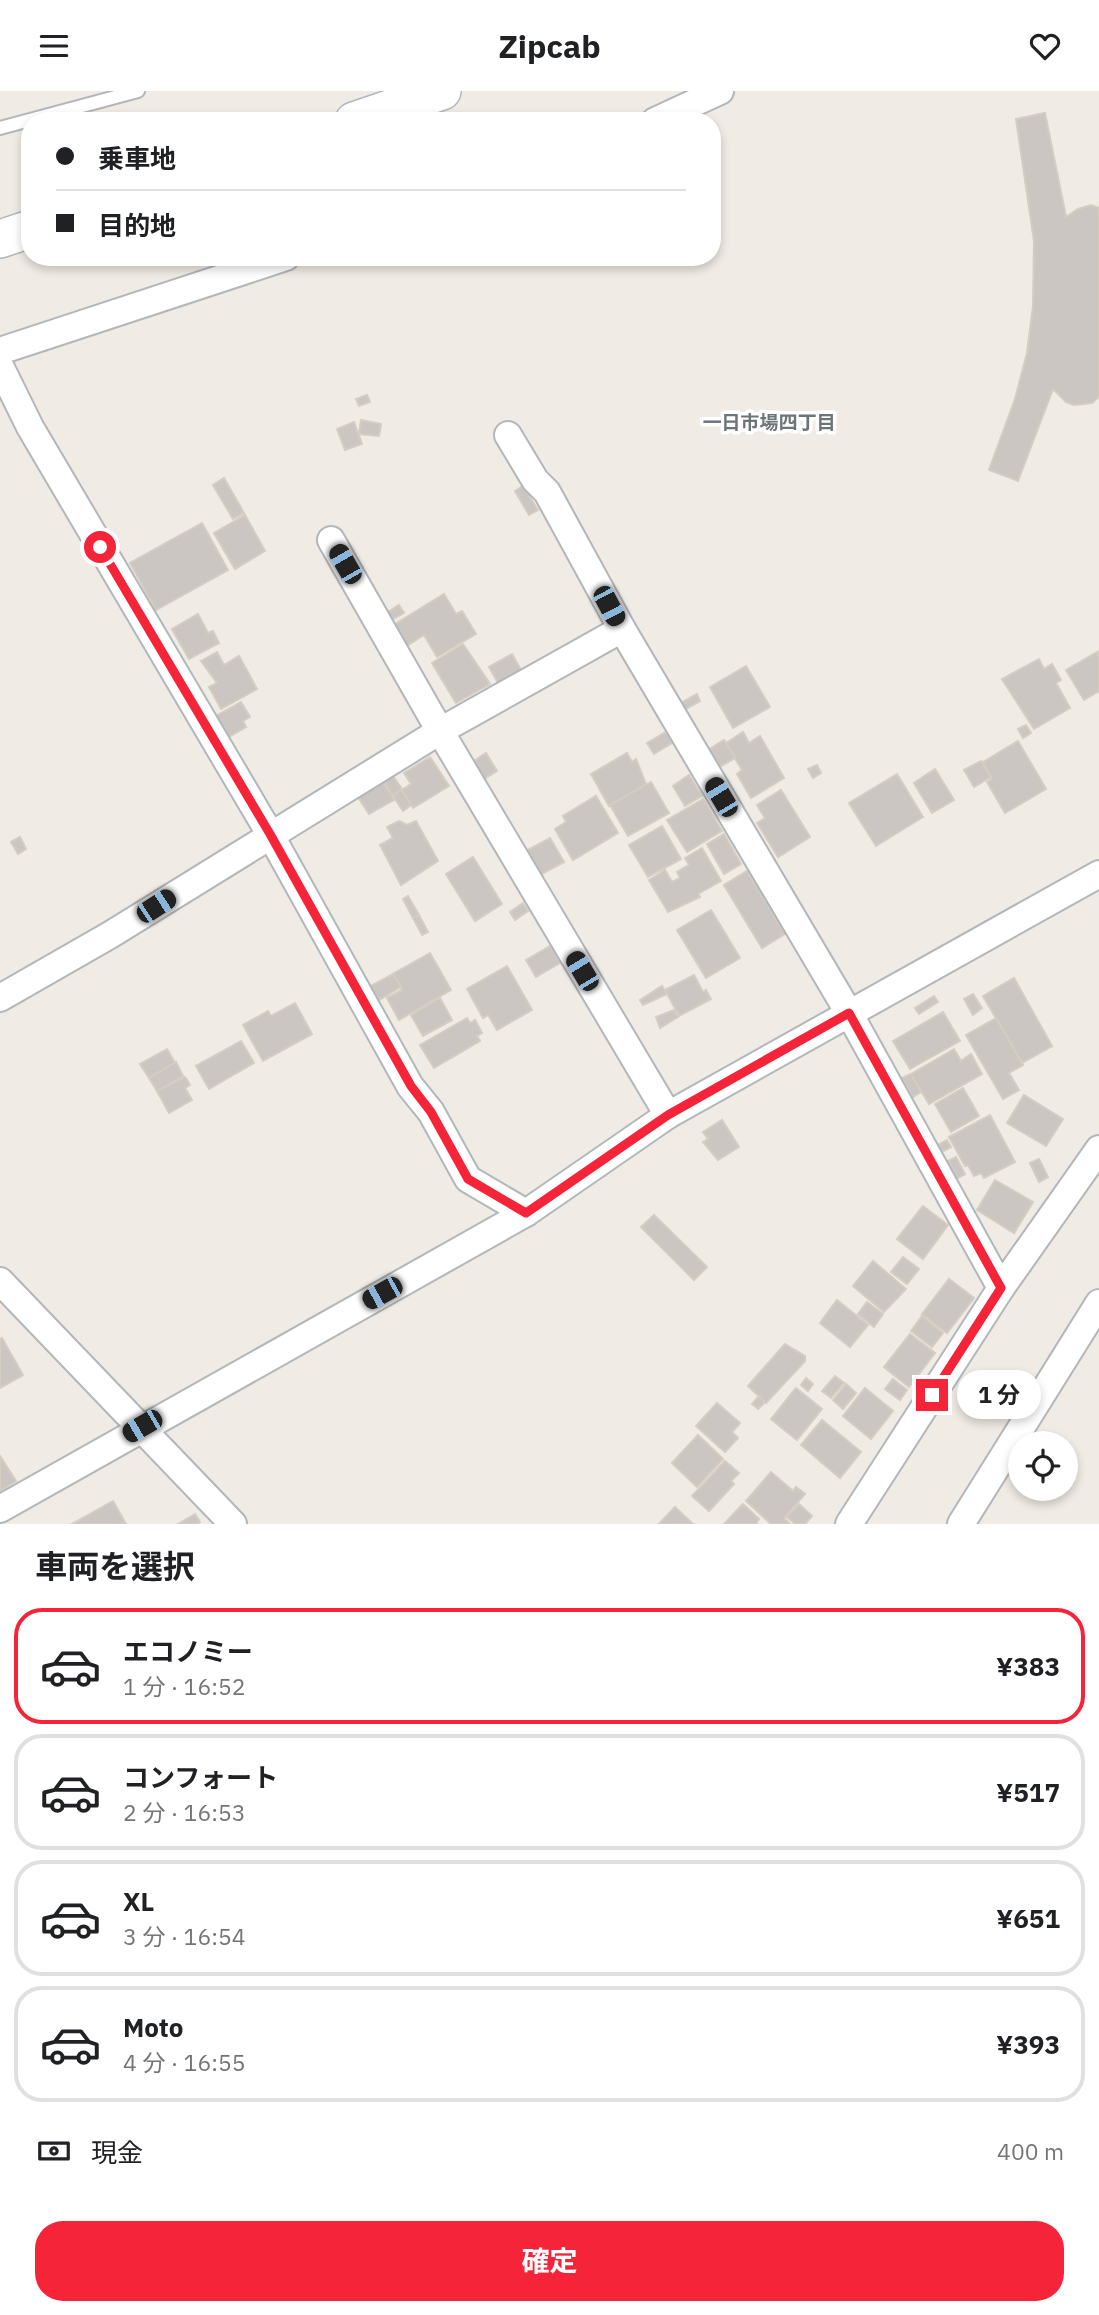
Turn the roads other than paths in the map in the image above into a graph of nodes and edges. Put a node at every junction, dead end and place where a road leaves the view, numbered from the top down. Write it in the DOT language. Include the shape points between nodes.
graph roads {
  1 [pos="138,91"];
  2 [pos="442,91"];
  3 [pos="720,91"];
  4 [pos="60,112"];
  5 [pos="380,112"];
  6 [pos="674,112"];
  7 [pos="21,122"];
  8 [pos="0,128"];
  9 [pos="21,232"];
  10 [pos="0,239"];
  11 [pos="259,266"];
  12 [pos="0,351"];
  13 [pos="0,366"];
  14 [pos="508,435"];
  15 [pos="331,540"];
  16 [pos="622,629"];
  17 [pos="440,731"];
  18 [pos="270,834"];
  19 [pos="1099,874"];
  20 [pos="0,997"];
  21 [pos="849,1013"];
  22 [pos="668,1115"];
  23 [pos="1099,1149"];
  24 [pos="526,1213"];
  25 [pos="0,1281"];
  26 [pos="1001,1288"];
  27 [pos="1099,1303"];
  28 [pos="142,1426"];
  29 [pos="0,1509"];
  30 [pos="233,1524"];
  31 [pos="849,1524"];
  32 [pos="961,1524"];
  1 -- 4 [label="lane"];
  2 -- 5 [label="main road"];
  3 -- 6 [label="street"];
  7 -- 8 [label="lane"];
  9 -- 10 [label="main road"];
  11 -- 12 [label="street"];
  13 -- 18 [label="street" via="30,427"];
  14 -- 16 [label="street" via="547,492"];
  15 -- 17 [label="street"];
  16 -- 17 [label="street"];
  16 -- 21 [label="street"];
  17 -- 18 [label="street"];
  17 -- 22 [label="street"];
  18 -- 20 [label="street" via="110,935"];
  18 -- 24 [label="street" via="468,1179"];
  19 -- 21 [label="street"];
  21 -- 22 [label="street"];
  21 -- 26 [label="street"];
  22 -- 24 [label="street"];
  23 -- 26 [label="street"];
  24 -- 28 [label="street"];
  25 -- 28 [label="street"];
  26 -- 31 [label="street"];
  27 -- 32 [label="street"];
  28 -- 29 [label="street"];
  28 -- 30 [label="street"];
}
